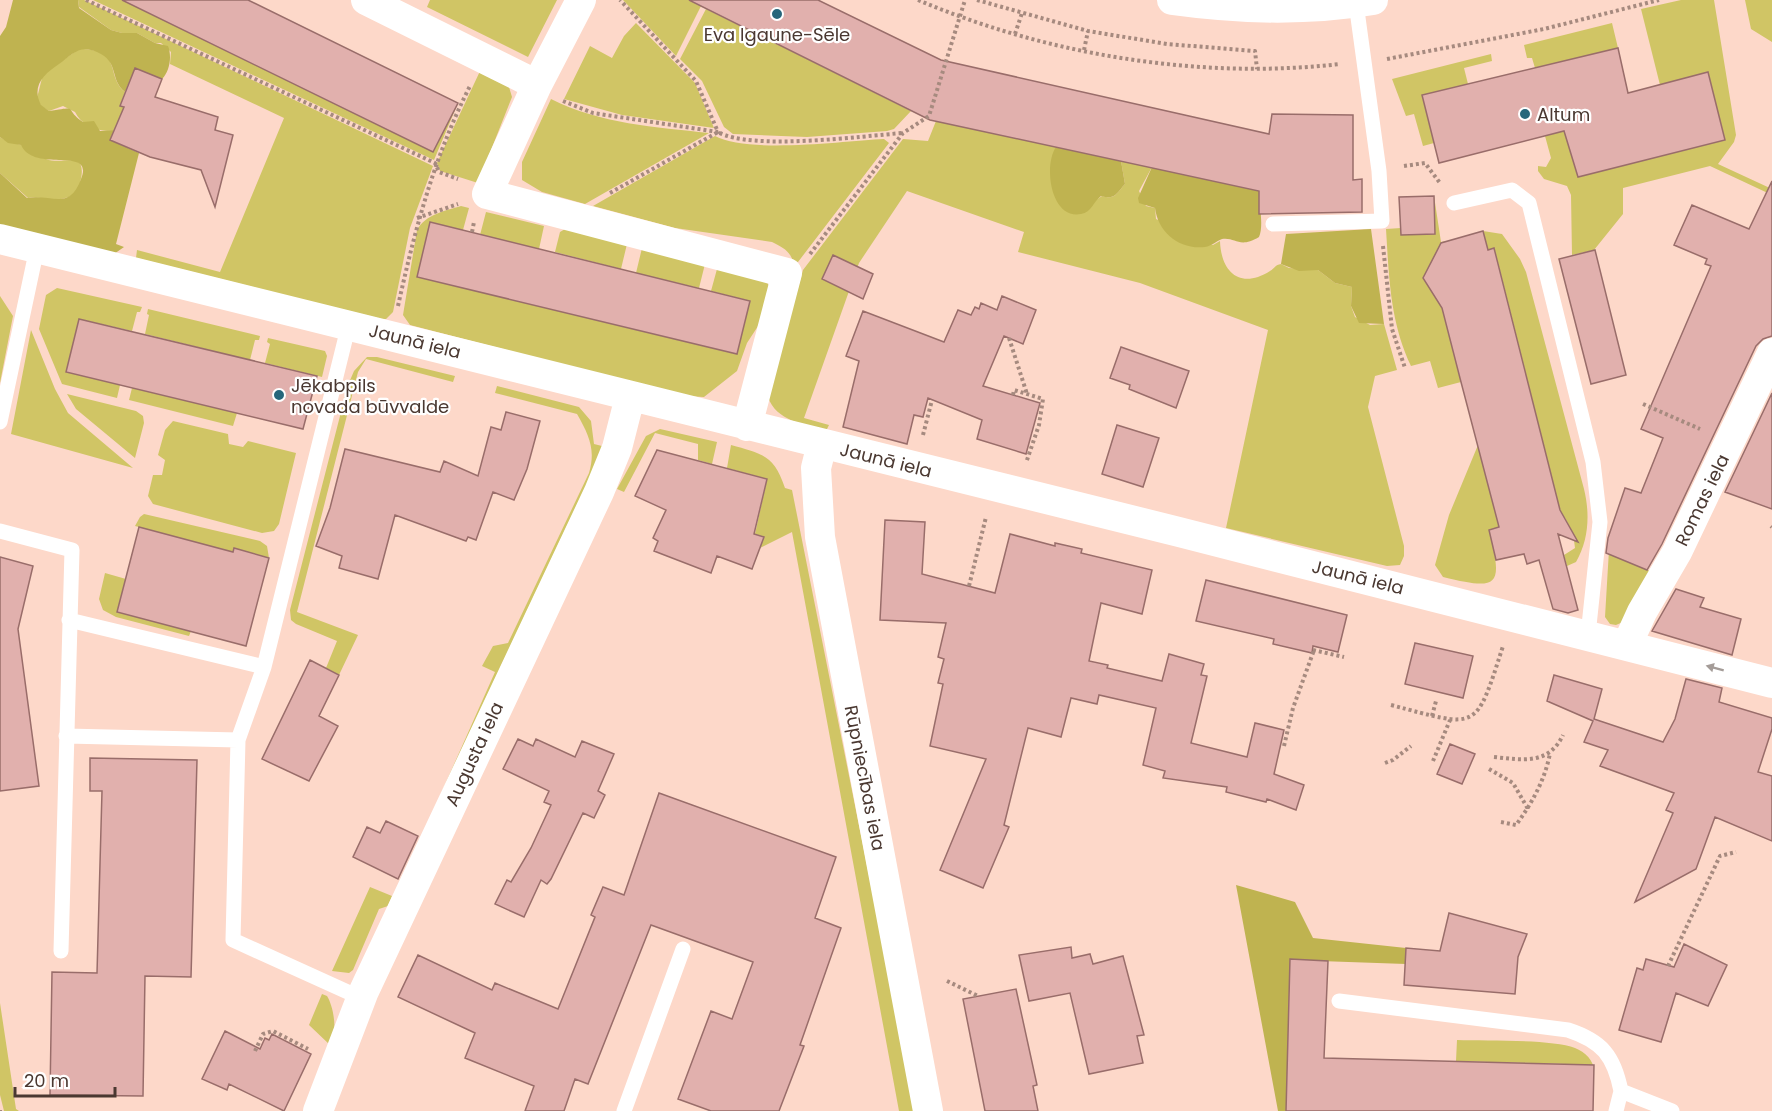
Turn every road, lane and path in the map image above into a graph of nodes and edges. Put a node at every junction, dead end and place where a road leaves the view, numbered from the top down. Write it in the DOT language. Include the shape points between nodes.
graph roads {
  1 [pos="86,0"];
  2 [pos="366,0"];
  3 [pos="581,0"];
  4 [pos="620,0"];
  5 [pos="918,0"];
  6 [pos="965,0"];
  7 [pos="977,0"];
  8 [pos="1172,0"];
  9 [pos="1659,0"];
  10 [pos="1365,2"];
  11 [pos="1022,13"];
  12 [pos="960,18"];
  13 [pos="1088,31"];
  14 [pos="1015,34"];
  15 [pos="1084,50"];
  16 [pos="483,58"];
  17 [pos="1364,62"];
  18 [pos="1257,69"];
  19 [pos="537,85"];
  20 [pos="718,132"];
  21 [pos="903,133"];
  22 [pos="435,163"];
  23 [pos="1379,171"];
  24 [pos="487,194"];
  25 [pos="1454,203"];
  26 [pos="570,215"];
  27 [pos="417,218"];
  28 [pos="1382,221"];
  29 [pos="1273,224"];
  30 [pos="0,239"];
  31 [pos="37,248"];
  32 [pos="804,261"];
  33 [pos="350,324"];
  34 [pos="391,335"];
  35 [pos="1009,338"];
  36 [pos="1772,353"];
  37 [pos="1405,368"];
  38 [pos="1027,394"];
  39 [pos="1013,395"];
  40 [pos="630,397"];
  41 [pos="1643,404"];
  42 [pos="0,422"];
  43 [pos="747,426"];
  44 [pos="1731,439"];
  45 [pos="822,444"];
  46 [pos="1018,492"];
  47 [pos="988,510"];
  48 [pos="0,531"];
  49 [pos="969,586"];
  50 [pos="69,620"];
  51 [pos="1588,635"];
  52 [pos="1505,640"];
  53 [pos="1627,645"];
  54 [pos="1344,657"];
  55 [pos="264,667"];
  56 [pos="1772,683"];
  57 [pos="1436,701"];
  58 [pos="1391,705"];
  59 [pos="1432,716"];
  60 [pos="1450,720"];
  61 [pos="1563,735"];
  62 [pos="66,736"];
  63 [pos="238,740"];
  64 [pos="1284,746"];
  65 [pos="1411,746"];
  66 [pos="1550,753"];
  67 [pos="1494,757"];
  68 [pos="1432,761"];
  69 [pos="1385,763"];
  70 [pos="1489,769"];
  71 [pos="1528,809"];
  72 [pos="1501,822"];
  73 [pos="1736,852"];
  74 [pos="683,949"];
  75 [pos="61,951"];
  76 [pos="1668,966"];
  77 [pos="946,981"];
  78 [pos="978,996"];
  79 [pos="361,998"];
  80 [pos="1339,1001"];
  81 [pos="255,1051"];
  82 [pos="337,1063"];
  83 [pos="1621,1091"];
  84 [pos="318,1111"];
  85 [pos="624,1111"];
  86 [pos="928,1111"];
  87 [pos="1616,1111"];
  88 [pos="1672,1111"];
  1 -- 22 [label="path"];
  2 -- 16 [label="street"];
  3 -- 19 [label="street"];
  4 -- 20 [label="path" via="696,81"];
  5 -- 12 [label="path"];
  6 -- 12 [label="path"];
  7 -- 11 [label="path"];
  8 -- 10 [label="street" via="1246,6"];
  9 -- 17 [label="path" via="1544,29"];
  10 -- 17 [label="lane"];
  11 -- 13 [label="path"];
  11 -- 14 [label="path"];
  12 -- 14 [label="path"];
  12 -- 21 [label="path" via="929,116"];
  13 -- 15 [label="path"];
  13 -- 18 [label="path" via="1167,44 1256,51"];
  14 -- 15 [label="path"];
  15 -- 18 [label="path" via="1160,63"];
  16 -- 19 [label="street"];
  16 -- 22 [label="path"];
  17 -- 18 [label="path"];
  17 -- 23 [label="lane"];
  19 -- 20 [label="path" via="560,100 593,113"];
  19 -- 24 [label="street"];
  20 -- 21 [label="path" via="734,138 804,141"];
  20 -- 26 [label="path"];
  21 -- 32 [label="path"];
  22 -- 24 [label="path" via="439,172 477,185"];
  22 -- 27 [label="path"];
  23 -- 25 [label="path" via="1425,163"];
  23 -- 28 [label="lane"];
  24 -- 26 [label="street"];
  24 -- 27 [label="path"];
  25 -- 51 [label="lane" via="1512,190 1529,202 1593,462 1600,522"];
  26 -- 43 [label="street" via="787,273"];
  27 -- 34 [label="path"];
  28 -- 29 [label="lane"];
  28 -- 37 [label="path" via="1388,304"];
  30 -- 31 [label="street, Jaunā iela"];
  31 -- 33 [label="street, Jaunā iela"];
  31 -- 42 [label="lane"];
  33 -- 34 [label="street, Jaunā iela"];
  33 -- 55 [label="lane"];
  34 -- 40 [label="street, Jaunā iela"];
  35 -- 38 [label="path"];
  36 -- 44 [label="street, Romas iela"];
  38 -- 39 [label="path" via="1014,390"];
  38 -- 46 [label="path" via="1043,399"];
  40 -- 43 [label="street, Jaunā iela"];
  40 -- 79 [label="street, Augusta iela" via="617,448 599,492"];
  41 -- 44 [label="path"];
  43 -- 45 [label="street, Jaunā iela"];
  44 -- 53 [label="street, Romas iela"];
  45 -- 46 [label="street, Jaunā iela"];
  45 -- 86 [label="street, Rūpniecības iela" via="816,468 820,537"];
  46 -- 51 [label="street, Jaunā iela"];
  47 -- 49 [label="path"];
  48 -- 50 [label="lane" via="72,550"];
  50 -- 55 [label="lane"];
  50 -- 62 [label="lane"];
  51 -- 53 [label="street, Jaunā iela"];
  52 -- 60 [label="path" via="1482,707 1470,718"];
  56 -- 53 [label="street, Jaunā iela, one-way"];
  54 -- 64 [label="path" via="1313,650"];
  55 -- 63 [label="lane"];
  57 -- 59 [label="path"];
  58 -- 59 [label="path"];
  59 -- 60 [label="path"];
  60 -- 68 [label="path"];
  61 -- 66 [label="path"];
  62 -- 63 [label="lane"];
  62 -- 75 [label="lane"];
  63 -- 79 [label="lane" via="234,940"];
  65 -- 69 [label="path"];
  66 -- 67 [label="path" via="1528,759"];
  66 -- 71 [label="path" via="1546,776"];
  70 -- 71 [label="path" via="1514,783"];
  71 -- 72 [label="path" via="1516,825"];
  73 -- 76 [label="path" via="1720,856"];
  74 -- 85 [label="lane"];
  77 -- 78 [label="path"];
  79 -- 82 [label="street, Augusta iela"];
  80 -- 83 [label="lane" via="1568,1030 1597,1042 1606,1052"];
  81 -- 82 [label="path" via="263,1034 273,1031"];
  82 -- 84 [label="street, Augusta iela"];
  83 -- 87 [label="lane"];
  83 -- 88 [label="lane"];
}
